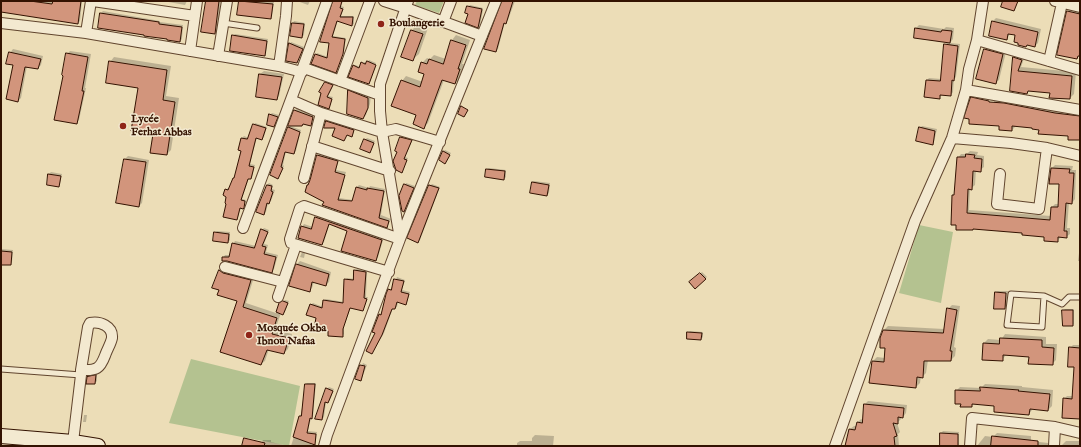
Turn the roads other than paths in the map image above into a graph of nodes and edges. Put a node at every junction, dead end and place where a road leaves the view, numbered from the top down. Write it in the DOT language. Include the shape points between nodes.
graph roads {
  1 [pos="92,1"];
  2 [pos="197,1"];
  3 [pos="227,1"];
  4 [pos="287,1"];
  5 [pos="327,1"];
  6 [pos="370,1"];
  7 [pos="384,1"];
  8 [pos="451,1"];
  9 [pos="496,1"];
  10 [pos="983,1"];
  11 [pos="1059,2"];
  12 [pos="407,4"];
  13 [pos="1080,7"];
  14 [pos="195,16"];
  15 [pos="442,22"];
  16 [pos="1,23"];
  17 [pos="224,23"];
  18 [pos="257,28"];
  19 [pos="86,34"];
  20 [pos="482,36"];
  21 [pos="977,40"];
  22 [pos="190,51"];
  23 [pos="218,56"];
  24 [pos="1049,61"];
  25 [pos="279,66"];
  26 [pos="303,70"];
  27 [pos="1080,70"];
  28 [pos="340,81"];
  29 [pos="966,90"];
  30 [pos="380,95"];
  31 [pos="291,100"];
  32 [pos="1080,110"];
  33 [pos="321,112"];
  34 [pos="382,132"];
  35 [pos="952,138"];
  36 [pos="440,142"];
  37 [pos="312,146"];
  38 [pos="1047,148"];
  39 [pos="1080,156"];
  40 [pos="390,171"];
  41 [pos="1000,174"];
  42 [pos="304,178"];
  43 [pos="243,228"];
  44 [pos="400,239"];
  45 [pos="296,245"];
  46 [pos="225,267"];
  47 [pos="389,272"];
  48 [pos="283,282"];
  49 [pos="1044,296"];
  50 [pos="278,297"];
  51 [pos="1080,297"];
  52 [pos="1,369"];
  53 [pos="81,373"];
  54 [pos="1055,427"];
  55 [pos="1080,433"];
  56 [pos="1,436"];
  57 [pos="73,442"];
  58 [pos="98,446"];
  59 [pos="324,446"];
  60 [pos="835,446"];
  61 [pos="970,446"];
  62 [pos="1054,446"];
  1 -- 14 [label="street"];
  1 -- 19 [label="street"];
  2 -- 14 [label="street"];
  3 -- 17 [label="street"];
  4 -- 25 [label="street"];
  5 -- 26 [label="street"];
  6 -- 28 [label="street"];
  7 -- 12 [label="street"];
  8 -- 15 [label="street"];
  9 -- 20 [label="street"];
  10 -- 21 [label="street"];
  11 -- 13 [label="street"];
  11 -- 24 [label="street"];
  12 -- 15 [label="street"];
  12 -- 30 [label="street" via="380,84"];
  14 -- 22 [label="street"];
  15 -- 20 [label="street"];
  16 -- 19 [label="street"];
  17 -- 18 [label="lane"];
  17 -- 23 [label="street"];
  19 -- 22 [label="street"];
  20 -- 36 [label="street"];
  21 -- 24 [label="street"];
  21 -- 29 [label="street"];
  22 -- 23 [label="street"];
  23 -- 25 [label="street"];
  24 -- 27 [label="street"];
  25 -- 26 [label="street"];
  26 -- 28 [label="street"];
  26 -- 31 [label="street"];
  28 -- 30 [label="street"];
  29 -- 32 [label="street"];
  29 -- 35 [label="street"];
  30 -- 34 [label="street"];
  31 -- 33 [label="street"];
  31 -- 43 [label="street"];
  33 -- 34 [label="street"];
  33 -- 37 [label="street"];
  34 -- 36 [label="street" via="396,129"];
  34 -- 40 [label="street"];
  35 -- 38 [label="street"];
  35 -- 60 [label="street" via="915,221"];
  36 -- 44 [label="street"];
  37 -- 40 [label="street"];
  37 -- 42 [label="street"];
  38 -- 39 [label="street"];
  38 -- 41 [label="street" via="1039,209 997,204"];
  40 -- 44 [label="street"];
  44 -- 45 [label="street" via="304,206 300,208 290,239 291,243"];
  44 -- 47 [label="street"];
  45 -- 47 [label="street"];
  45 -- 48 [label="street"];
  46 -- 48 [label="street"];
  47 -- 59 [label="street"];
  48 -- 50 [label="street"];
  49 -- 49 [label="lane" via="1011,294 1008,325 1042,327"];
  49 -- 51 [label="lane" via="1062,304 1069,297"];
  52 -- 53 [label="lane"];
  53 -- 53 [label="street" via="90,323 107,326 112,337 101,365"];
  53 -- 57 [label="street"];
  54 -- 55 [label="street"];
  54 -- 61 [label="street" via="972,418"];
  54 -- 62 [label="street"];
  56 -- 57 [label="main road"];
  57 -- 58 [label="main road"];
}
